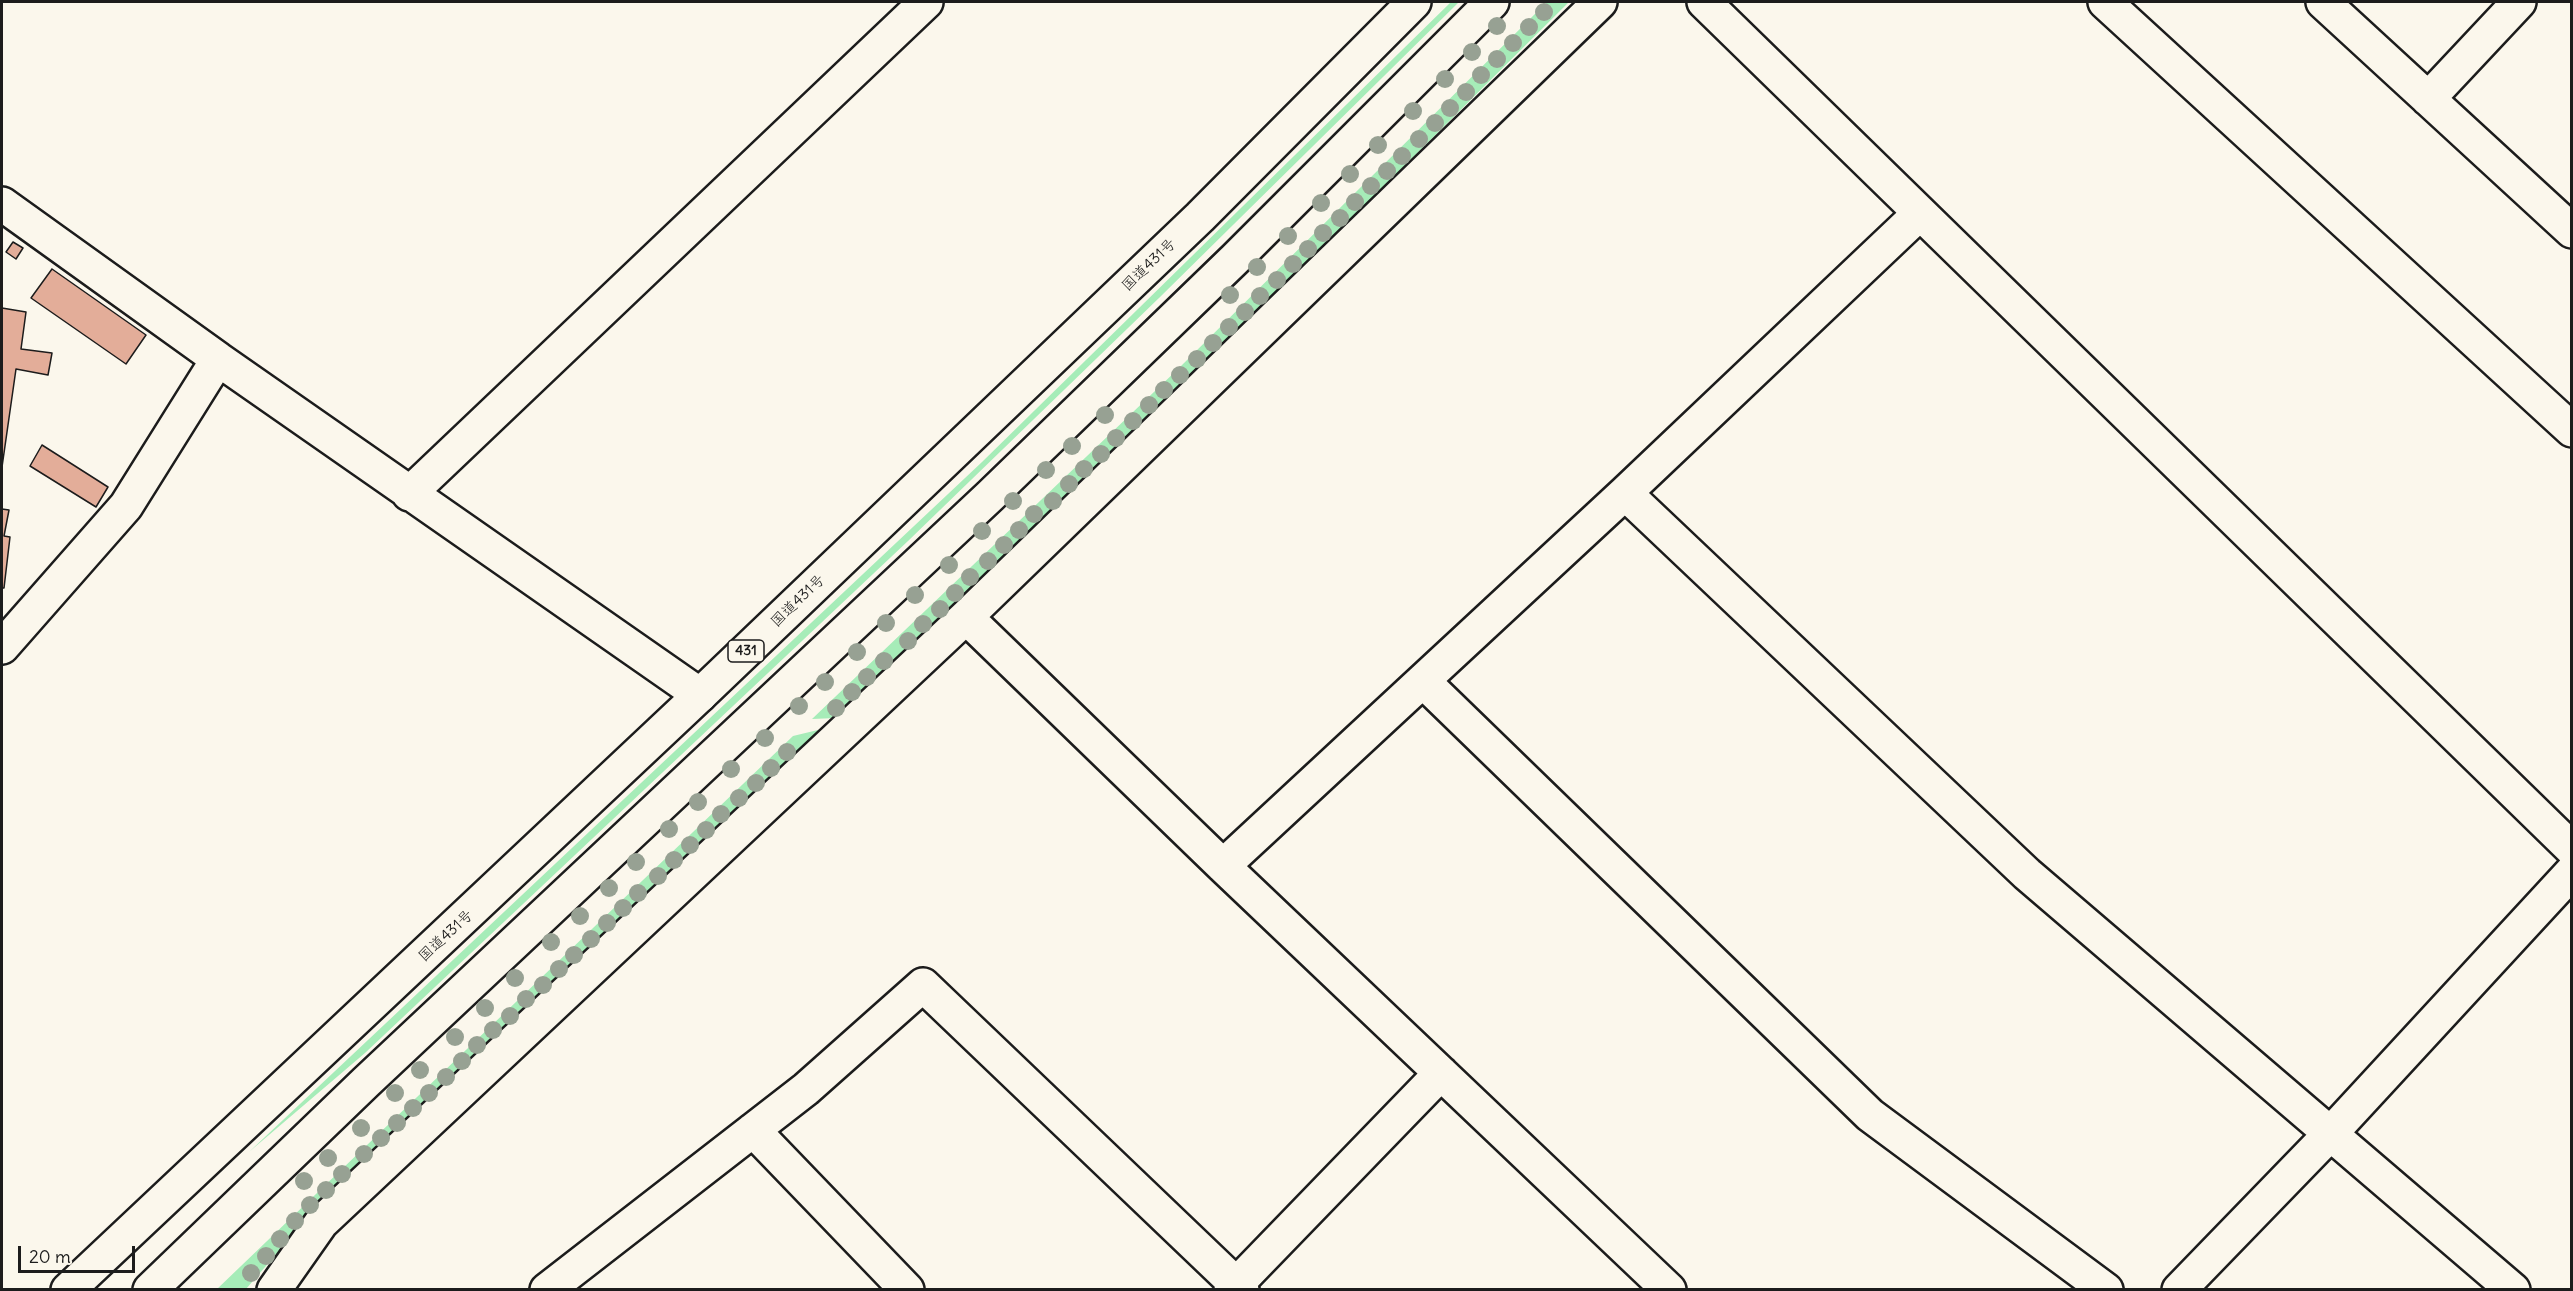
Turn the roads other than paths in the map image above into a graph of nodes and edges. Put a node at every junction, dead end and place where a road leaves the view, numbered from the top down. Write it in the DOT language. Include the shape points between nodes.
graph roads {
  1 [pos="926,2"];
  2 [pos="1414,2"];
  3 [pos="1492,2"];
  4 [pos="1600,2"];
  5 [pos="1704,2"];
  6 [pos="2105,2"];
  7 [pos="2323,2"];
  8 [pos="2519,2"];
  9 [pos="2428,99"];
  10 [pos="2,204"];
  11 [pos="1919,214"];
  12 [pos="2571,231"];
  13 [pos="218,359"];
  14 [pos="2571,430"];
  15 [pos="1625,493"];
  16 [pos="409,494"];
  17 [pos="966,616"];
  18 [pos="2,647"];
  19 [pos="1423,681"];
  20 [pos="700,695"];
  21 [pos="2571,849"];
  22 [pos="1223,866"];
  23 [pos="2571,872"];
  24 [pos="1441,1073"];
  25 [pos="753,1130"];
  26 [pos="2332,1132"];
  27 [pos="1236,1288"];
  28 [pos="550,1289"];
  29 [pos="69,1290"];
  30 [pos="150,1290"];
  31 [pos="274,1290"];
  32 [pos="907,1290"];
  33 [pos="1669,1290"];
  34 [pos="2106,1290"];
  35 [pos="2179,1290"];
  36 [pos="2513,1290"];
  1 -- 16 [label="main road"];
  2 -- 20 [label="main road, 国道431号 / 431" via="1200,217"];
  3 -- 30 [label="main road" via="1235,259 998,487"];
  4 -- 17 [label="main road"];
  5 -- 11 [label="main road"];
  6 -- 14 [label="main road"];
  7 -- 9 [label="main road"];
  8 -- 9 [label="main road"];
  9 -- 12 [label="main road"];
  10 -- 13 [label="main road"];
  11 -- 15 [label="main road"];
  11 -- 21 [label="main road"];
  13 -- 16 [label="main road"];
  13 -- 18 [label="main road" via="126,506"];
  15 -- 19 [label="main road"];
  15 -- 26 [label="main road" via="2027,874"];
  16 -- 20 [label="main road"];
  17 -- 22 [label="main road"];
  17 -- 31 [label="main road" via="321,1223"];
  19 -- 22 [label="main road"];
  19 -- 34 [label="main road" via="1870,1115"];
  20 -- 29 [label="main road, 国道431号 / 431"];
  22 -- 24 [label="main road"];
  23 -- 26 [label="main road"];
  24 -- 27 [label="main road"];
  24 -- 33 [label="main road"];
  25 -- 27 [label="main road" via="806,1089 922,985"];
  25 -- 28 [label="main road"];
  25 -- 32 [label="main road"];
  26 -- 35 [label="main road"];
  26 -- 36 [label="main road"];
}
